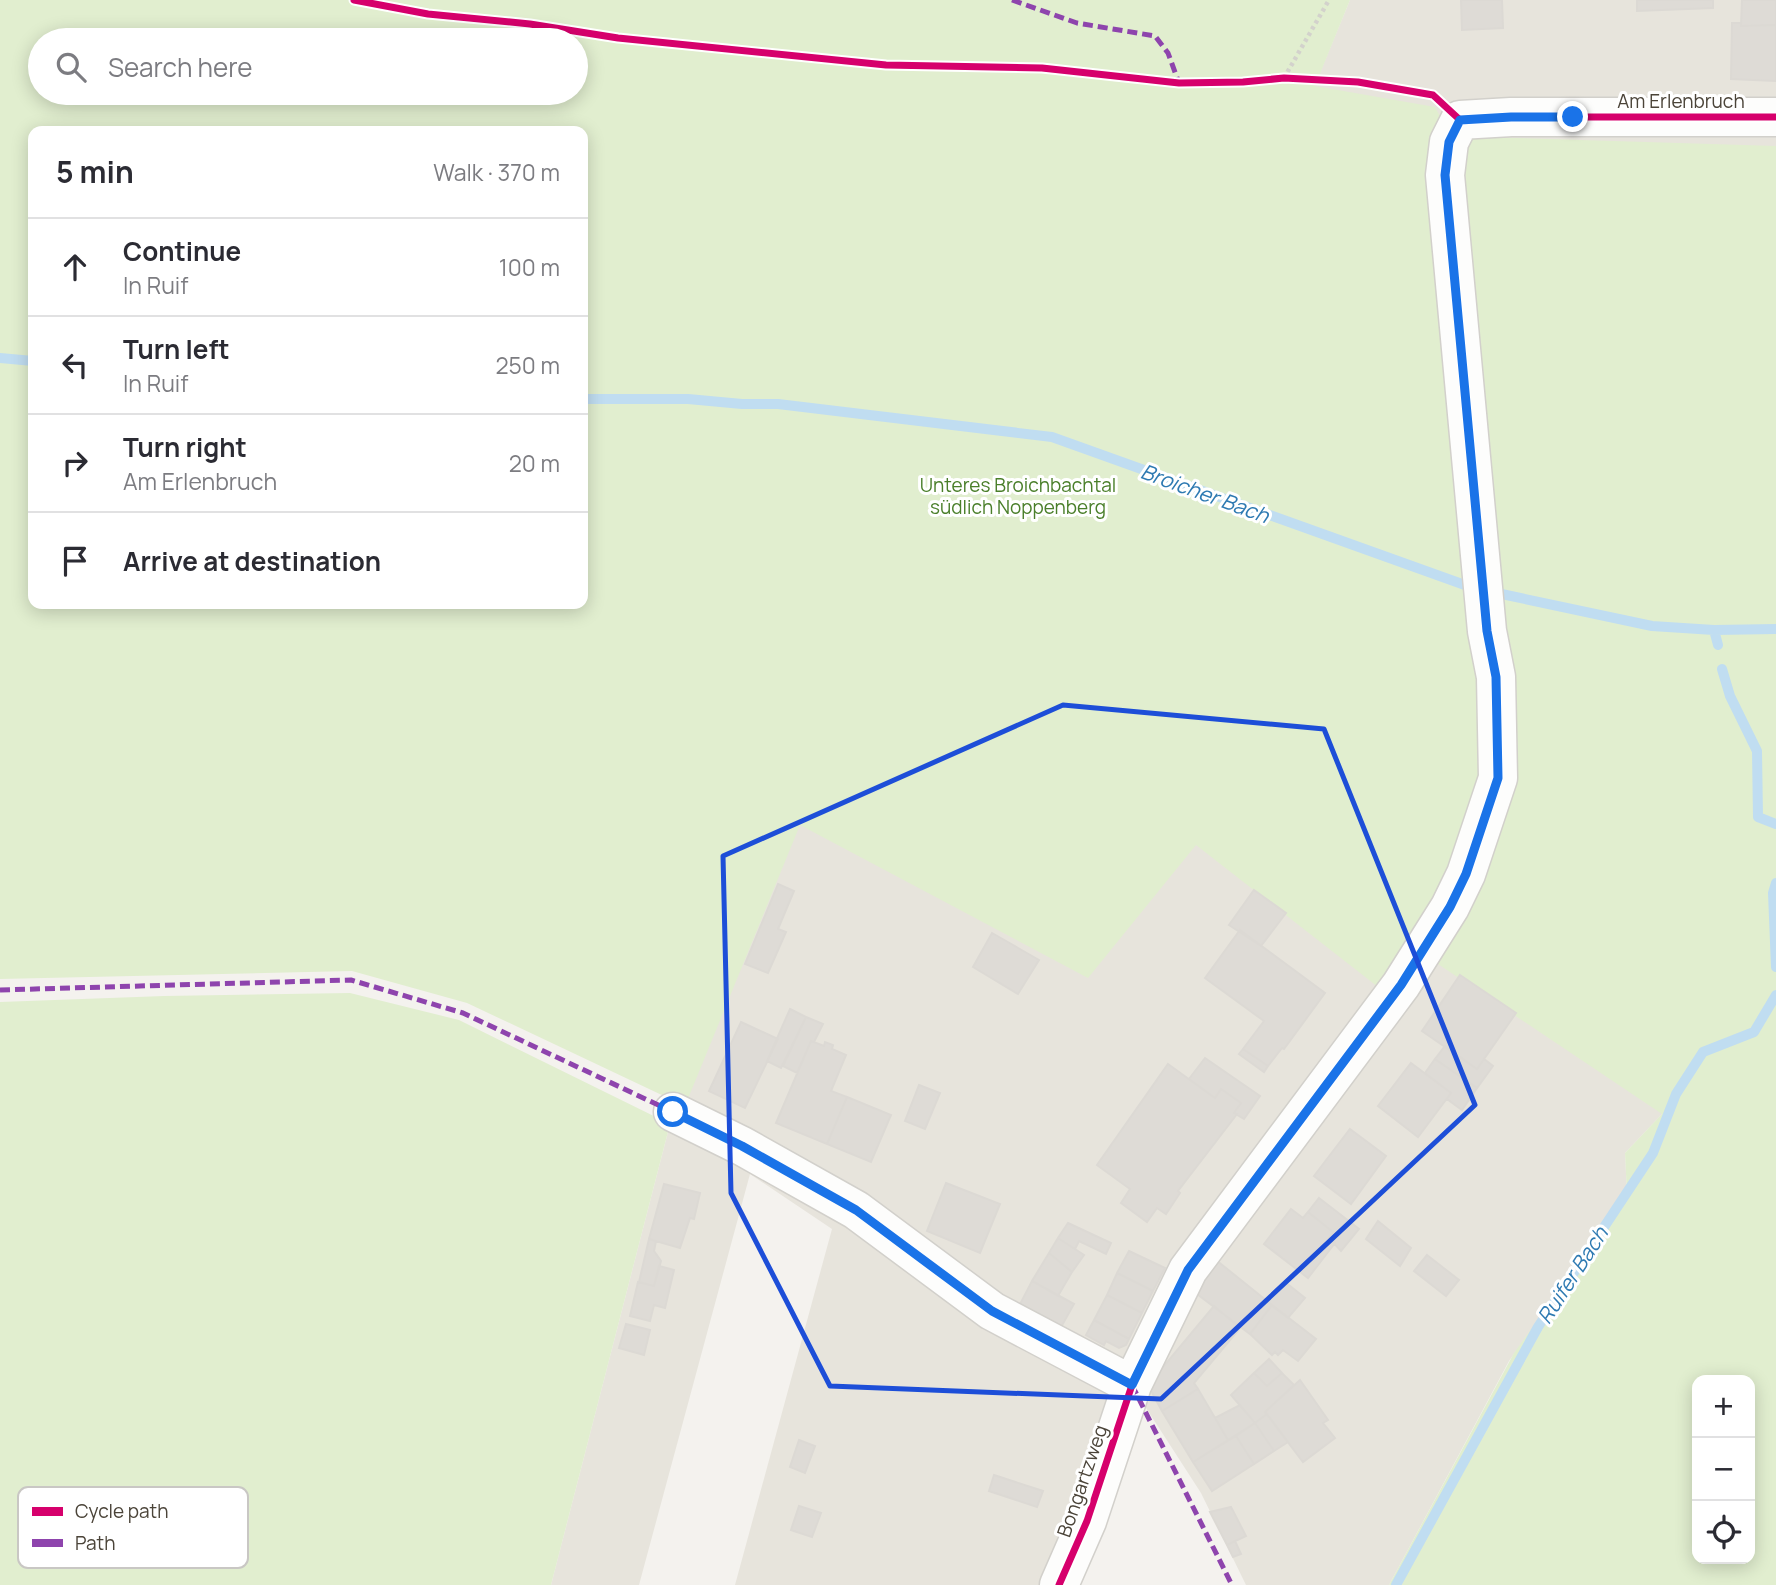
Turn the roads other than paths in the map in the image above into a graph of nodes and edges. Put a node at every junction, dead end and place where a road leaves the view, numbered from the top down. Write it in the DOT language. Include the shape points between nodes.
graph roads {
  1 [pos="1776,117"];
  2 [pos="1460,120"];
  3 [pos="673,1112"];
  4 [pos="1132,1385"];
  5 [pos="1059,1585"];
  1 -- 2 [label="street, Am Erlenbruch"];
  2 -- 4 [label="street, Bongartzweg" via="1449,142 1445,175 1496,677 1498,778 1450,907 1401,985 1188,1270"];
  3 -- 4 [label="street" via="856,1210 992,1311"];
  4 -- 5 [label="street, Bongartzweg" via="1087,1521"];
}
